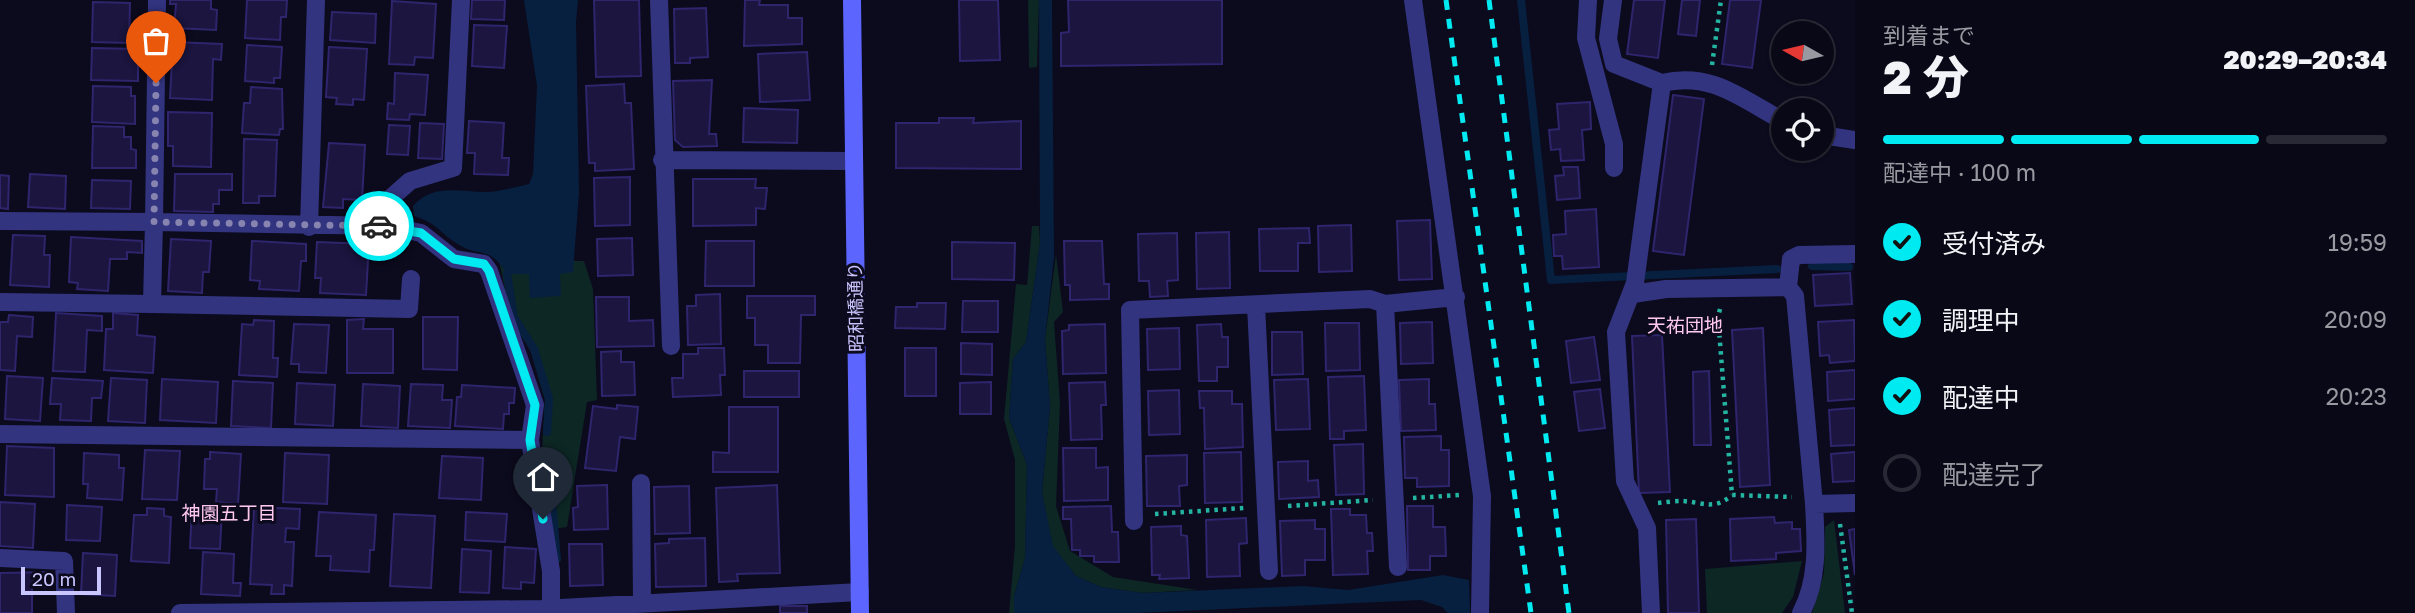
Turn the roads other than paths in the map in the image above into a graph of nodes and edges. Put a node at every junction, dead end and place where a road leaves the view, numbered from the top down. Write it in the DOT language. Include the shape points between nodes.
graph roads {
  1 [pos="158,0"];
  2 [pos="316,0"];
  3 [pos="461,0"];
  4 [pos="659,0"];
  5 [pos="852,0"];
  6 [pos="1413,0"];
  7 [pos="1588,0"];
  8 [pos="1613,0"];
  9 [pos="1662,83"];
  10 [pos="1771,115"];
  11 [pos="1834,137"];
  12 [pos="1855,140"];
  13 [pos="662,160"];
  14 [pos="852,161"];
  15 [pos="1614,168"];
  16 [pos="0,221"];
  17 [pos="154,222"];
  18 [pos="388,226"];
  19 [pos="309,227"];
  20 [pos="1855,254"];
  21 [pos="411,279"];
  22 [pos="1636,282"];
  23 [pos="1788,287"];
  24 [pos="1456,297"];
  25 [pos="0,302"];
  26 [pos="152,304"];
  27 [pos="1256,304"];
  28 [pos="1385,304"];
  29 [pos="671,346"];
  30 [pos="0,434"];
  31 [pos="530,440"];
  32 [pos="641,483"];
  33 [pos="1846,504"];
  34 [pos="1814,505"];
  35 [pos="1134,518"];
  36 [pos="0,558"];
  37 [pos="1398,567"];
  38 [pos="1269,571"];
  39 [pos="860,592"];
  40 [pos="642,604"];
  41 [pos="699,607"];
  42 [pos="545,610"];
  43 [pos="66,613"];
  44 [pos="180,613"];
  45 [pos="200,613"];
  46 [pos="860,613"];
  47 [pos="1480,613"];
  48 [pos="1651,613"];
  49 [pos="1801,613"];
  1 -- 17 [label="street"];
  2 -- 19 [label="street"];
  3 -- 18 [label="street" via="453,168 410,181 392,197"];
  4 -- 13 [label="street"];
  5 -- 14 [label="main road, 昭和橋通り"];
  6 -- 24 [label="street"];
  7 -- 15 [label="street" via="1586,38 1614,144"];
  8 -- 9 [label="street" via="1608,39 1614,64"];
  9 -- 10 [label="street" via="1685,77 1710,82"];
  9 -- 22 [label="street"];
  11 -- 12 [label="street"];
  13 -- 14 [label="street"];
  13 -- 29 [label="street"];
  14 -- 39 [label="main road, 昭和橋通り"];
  16 -- 17 [label="street"];
  17 -- 19 [label="street"];
  17 -- 26 [label="street"];
  18 -- 19 [label="street"];
  18 -- 31 [label="street" via="421,233 454,259 484,264 489,271 535,405"];
  20 -- 23 [label="street" via="1799,255 1791,259"];
  21 -- 26 [label="street" via="409,309"];
  22 -- 23 [label="street" via="1666,289"];
  22 -- 48 [label="street" via="1616,332 1625,481 1647,528"];
  23 -- 34 [label="street" via="1795,296"];
  24 -- 28 [label="street"];
  24 -- 47 [label="street" via="1482,496"];
  25 -- 26 [label="street"];
  27 -- 28 [label="street" via="1370,299"];
  27 -- 35 [label="street" via="1130,310"];
  27 -- 38 [label="street"];
  28 -- 37 [label="street"];
  30 -- 31 [label="street"];
  31 -- 42 [label="street" via="551,571"];
  32 -- 40 [label="street"];
  33 -- 34 [label="street"];
  34 -- 49 [label="street" via="1816,554"];
  36 -- 43 [label="street" via="64,561"];
  39 -- 41 [label="street"];
  39 -- 46 [label="main road, 昭和橋通り"];
  40 -- 41 [label="street"];
  40 -- 42 [label="street"];
  42 -- 45 [label="street"];
  44 -- 45 [label="street"];
}
